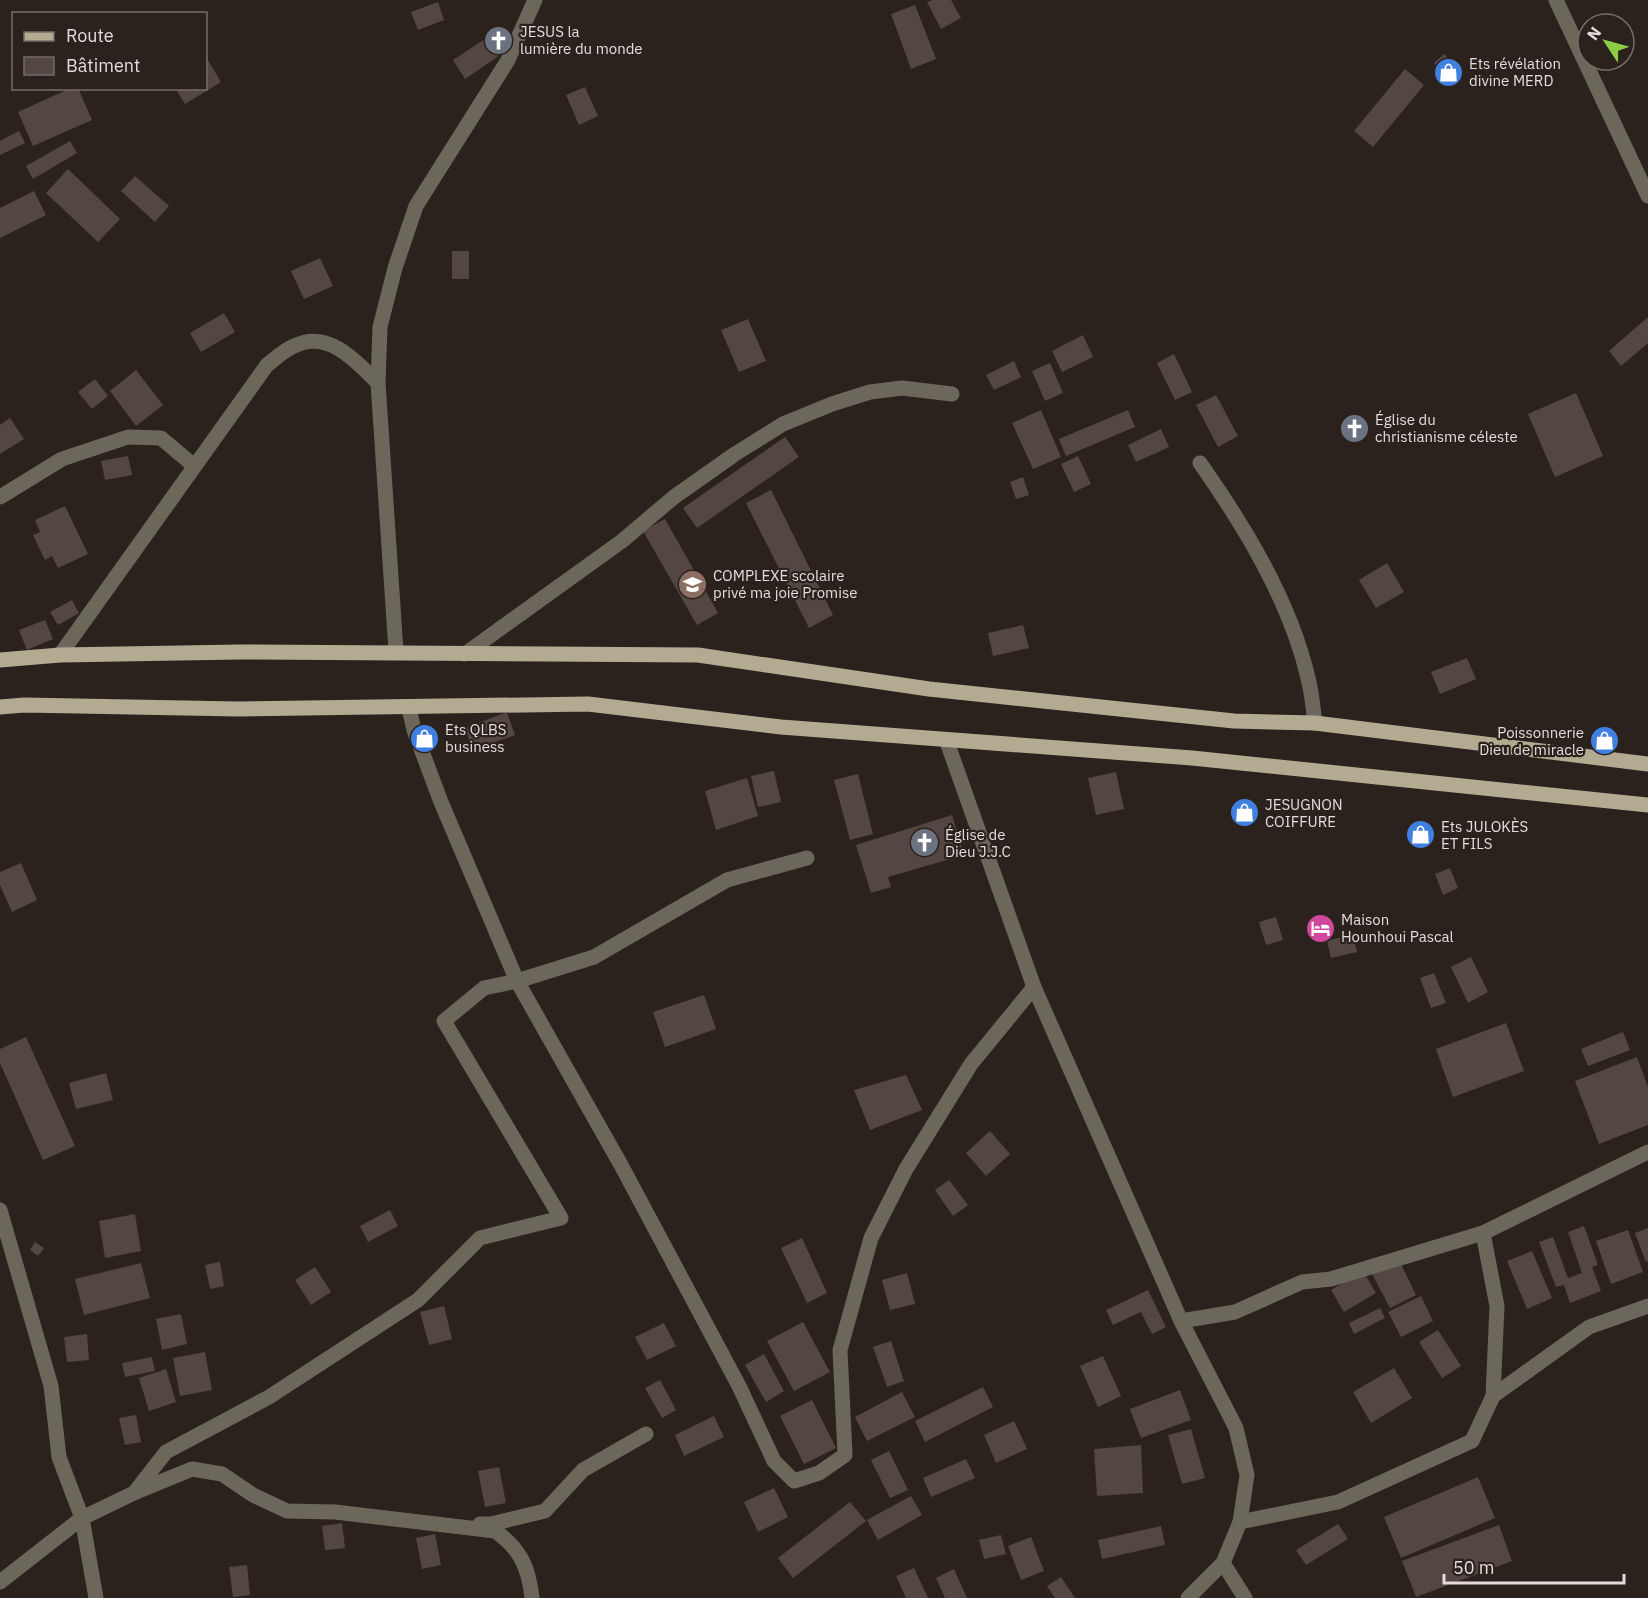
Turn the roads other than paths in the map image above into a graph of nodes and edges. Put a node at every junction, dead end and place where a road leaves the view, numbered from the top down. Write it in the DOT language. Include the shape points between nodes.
graph roads {
  1 [pos="535,0"];
  2 [pos="1556,0"];
  3 [pos="1648,196"];
  4 [pos="378,383"];
  5 [pos="952,394"];
  6 [pos="1200,463"];
  7 [pos="193,465"];
  8 [pos="0,497"];
  9 [pos="396,651"];
  10 [pos="465,654"];
  11 [pos="60,655"];
  12 [pos="0,660"];
  13 [pos="0,707"];
  14 [pos="409,708"];
  15 [pos="1315,723"];
  16 [pos="947,742"];
  17 [pos="1648,764"];
  18 [pos="1648,805"];
  19 [pos="807,858"];
  20 [pos="517,981"];
  21 [pos="1034,987"];
  22 [pos="1648,1152"];
  23 [pos="1,1219"];
  24 [pos="1483,1233"];
  25 [pos="1648,1306"];
  26 [pos="1181,1321"];
  27 [pos="1493,1396"];
  28 [pos="646,1434"];
  29 [pos="134,1494"];
  30 [pos="82,1518"];
  31 [pos="1240,1522"];
  32 [pos="420,1523"];
  33 [pos="1224,1563"];
  34 [pos="0,1582"];
  35 [pos="96,1598"];
  36 [pos="532,1598"];
  37 [pos="1188,1598"];
  38 [pos="1245,1598"];
  1 -- 4 [label="street" via="508,60 416,206 380,327"];
  2 -- 3 [label="street"];
  4 -- 7 [label="street" via="349,353 321,341 295,345 267,365"];
  4 -- 9 [label="street"];
  5 -- 10 [label="street" via="902,388 870,392 783,424 674,497 622,541"];
  6 -- 15 [label="street" via="1235,513 1294,633 1309,678"];
  7 -- 8 [label="street" via="161,438 128,437 62,459"];
  7 -- 11 [label="street"];
  9 -- 10 [label="main road"];
  9 -- 11 [label="main road"];
  10 -- 15 [label="main road" via="698,655 929,689 1234,721"];
  11 -- 12 [label="main road"];
  13 -- 14 [label="main road"];
  14 -- 16 [label="main road" via="588,704"];
  14 -- 20 [label="street" via="441,802"];
  15 -- 17 [label="main road"];
  16 -- 18 [label="main road" via="1192,758"];
  16 -- 21 [label="street"];
  19 -- 20 [label="street" via="727,880 594,957"];
  20 -- 21 [label="street" via="621,1165 739,1386 774,1461 794,1481 819,1473 845,1455 840,1350 872,1238 906,1169 971,1064"];
  20 -- 29 [label="street" via="484,987 444,1021 561,1218 480,1238 418,1300 269,1397 166,1452"];
  21 -- 26 [label="street"];
  22 -- 24 [label="street"];
  23 -- 30 [label="street" via="51,1386 59,1457"];
  24 -- 26 [label="street" via="1331,1279 1302,1282 1235,1312"];
  24 -- 27 [label="street" via="1497,1306"];
  25 -- 27 [label="street" via="1589,1327"];
  26 -- 31 [label="street" via="1236,1428 1247,1474"];
  27 -- 31 [label="street" via="1472,1441 1338,1502"];
  28 -- 32 [label="street" via="583,1470 545,1512 491,1524"];
  29 -- 30 [label="street"];
  29 -- 32 [label="street" via="192,1469 222,1473 253,1495 287,1511 335,1512"];
  30 -- 34 [label="street"];
  30 -- 35 [label="street"];
  31 -- 33 [label="street"];
  32 -- 36 [label="street" via="495,1531 523,1558"];
  33 -- 37 [label="street"];
  33 -- 38 [label="street"];
}
